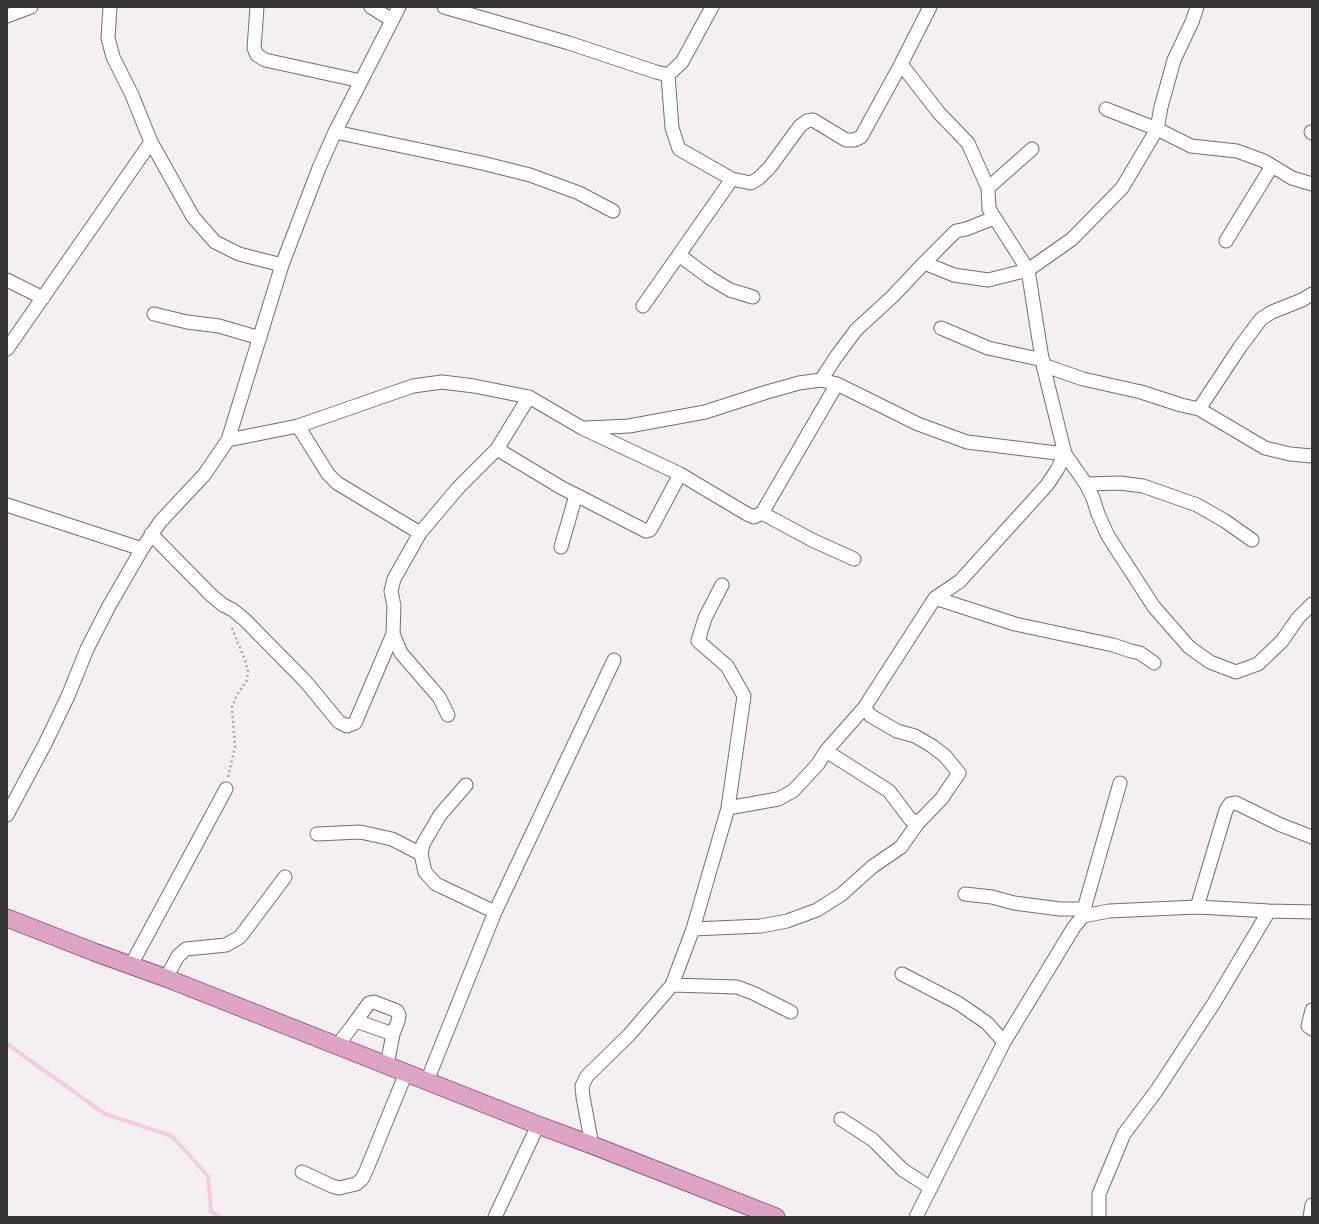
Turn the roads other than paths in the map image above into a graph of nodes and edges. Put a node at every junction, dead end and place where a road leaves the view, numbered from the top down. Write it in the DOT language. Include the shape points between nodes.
graph roads {
  1 [pos="31,7"];
  2 [pos="110,7"];
  3 [pos="257,7"];
  4 [pos="371,7"];
  5 [pos="399,7"];
  6 [pos="444,7"];
  7 [pos="930,7"];
  8 [pos="1197,7"];
  9 [pos="707,9"];
  10 [pos="7,16"];
  11 [pos="392,20"];
  12 [pos="901,64"];
  13 [pos="668,75"];
  14 [pos="361,81"];
  15 [pos="1106,109"];
  16 [pos="1157,129"];
  17 [pos="335,132"];
  18 [pos="151,142"];
  19 [pos="1032,149"];
  20 [pos="1272,166"];
  21 [pos="732,179"];
  22 [pos="1312,184"];
  23 [pos="988,188"];
  24 [pos="613,211"];
  25 [pos="994,218"];
  26 [pos="1226,241"];
  27 [pos="679,255"];
  28 [pos="924,263"];
  29 [pos="282,265"];
  30 [pos="1028,270"];
  31 [pos="7,280"];
  32 [pos="1312,294"];
  33 [pos="753,297"];
  34 [pos="43,298"];
  35 [pos="643,306"];
  36 [pos="154,314"];
  37 [pos="941,328"];
  38 [pos="260,338"];
  39 [pos="7,349"];
  40 [pos="1043,362"];
  41 [pos="821,380"];
  42 [pos="837,384"];
  43 [pos="529,397"];
  44 [pos="1199,409"];
  45 [pos="298,426"];
  46 [pos="582,428"];
  47 [pos="228,440"];
  48 [pos="497,449"];
  49 [pos="1064,454"];
  50 [pos="1312,456"];
  51 [pos="680,474"];
  52 [pos="1086,484"];
  53 [pos="576,495"];
  54 [pos="7,505"];
  55 [pos="762,513"];
  56 [pos="420,533"];
  57 [pos="151,534"];
  58 [pos="1252,540"];
  59 [pos="561,547"];
  60 [pos="142,549"];
  61 [pos="854,559"];
  62 [pos="722,585"];
  63 [pos="935,598"];
  64 [pos="1312,604"];
  65 [pos="393,634"];
  66 [pos="614,660"];
  67 [pos="1154,663"];
  68 [pos="864,708"];
  69 [pos="448,715"];
  70 [pos="826,751"];
  71 [pos="1120,783"];
  72 [pos="466,785"];
  73 [pos="226,789"];
  74 [pos="728,808"];
  75 [pos="7,815"];
  76 [pos="918,823"];
  77 [pos="317,834"];
  78 [pos="1312,837"];
  79 [pos="421,854"];
  80 [pos="285,877"];
  81 [pos="965,894"];
  82 [pos="1197,907"];
  83 [pos="1269,911"];
  84 [pos="495,912"];
  85 [pos="1312,912"];
  86 [pos="1083,913"];
  87 [pos="7,918"];
  88 [pos="693,929"];
  89 [pos="131,965"];
  90 [pos="902,974"];
  91 [pos="166,978"];
  92 [pos="672,985"];
  93 [pos="1312,1010"];
  94 [pos="791,1012"];
  95 [pos="356,1021"];
  96 [pos="1312,1029"];
  97 [pos="393,1034"];
  98 [pos="1004,1042"];
  99 [pos="337,1046"];
  100 [pos="387,1065"];
  101 [pos="406,1073"];
  102 [pos="427,1081"];
  103 [pos="841,1119"];
  104 [pos="538,1125"];
  105 [pos="592,1144"];
  106 [pos="302,1172"];
  107 [pos="931,1188"];
  108 [pos="1312,1205"];
  109 [pos="495,1217"];
  110 [pos="776,1217"];
  111 [pos="916,1217"];
  112 [pos="1099,1217"];
  113 [pos="1310,1217"];
  1 -- 10 [label="street"];
  2 -- 18 [label="street" via="108,38 113,58 132,95"];
  3 -- 14 [label="street" via="254,48 257,55 265,60"];
  4 -- 11 [label="street"];
  5 -- 11 [label="street"];
  6 -- 13 [label="street"];
  7 -- 12 [label="street"];
  8 -- 16 [label="street" via="1174,60"];
  9 -- 13 [label="street" via="682,62"];
  11 -- 14 [label="street"];
  12 -- 21 [label="street" via="861,137 846,140 813,120 807,120 770,167 758,178 751,183"];
  12 -- 23 [label="street" via="939,113 968,143"];
  13 -- 21 [label="street" via="672,128 679,149"];
  14 -- 17 [label="street"];
  15 -- 16 [label="street"];
  16 -- 20 [label="street" via="1191,146 1237,151"];
  16 -- 30 [label="street" via="1122,188 1072,240"];
  17 -- 24 [label="street" via="530,175 579,193"];
  17 -- 29 [label="street"];
  18 -- 29 [label="street" via="193,217 214,242 239,254"];
  18 -- 34 [label="street"];
  19 -- 23 [label="street"];
  20 -- 22 [label="street" via="1292,178"];
  20 -- 26 [label="street"];
  21 -- 27 [label="street"];
  23 -- 25 [label="street" via="989,209"];
  25 -- 28 [label="street" via="956,231"];
  25 -- 30 [label="street"];
  27 -- 33 [label="street" via="730,290"];
  27 -- 35 [label="street"];
  28 -- 30 [label="street" via="954,275 988,280"];
  28 -- 41 [label="street" via="856,330"];
  29 -- 38 [label="street"];
  30 -- 40 [label="street"];
  31 -- 34 [label="street"];
  32 -- 44 [label="street" via="1261,319"];
  34 -- 39 [label="street"];
  36 -- 38 [label="street" via="219,326"];
  37 -- 40 [label="street" via="988,348"];
  38 -- 47 [label="street"];
  40 -- 44 [label="street" via="1082,379 1141,392"];
  40 -- 49 [label="street"];
  41 -- 42 [label="street"];
  41 -- 46 [label="street" via="799,383 705,412 629,426"];
  42 -- 49 [label="street" via="918,424 967,442"];
  42 -- 55 [label="street"];
  43 -- 45 [label="street" via="442,382 401,389"];
  43 -- 46 [label="street"];
  43 -- 48 [label="street"];
  44 -- 50 [label="street" via="1265,448"];
  45 -- 47 [label="street"];
  45 -- 56 [label="street" via="328,474 337,483"];
  46 -- 51 [label="street"];
  47 -- 57 [label="street" via="204,475"];
  48 -- 53 [label="street"];
  48 -- 56 [label="street" via="458,488"];
  49 -- 52 [label="street"];
  49 -- 63 [label="street" via="1047,485 965,576"];
  51 -- 53 [label="street" via="653,525 646,531"];
  51 -- 55 [label="street" via="747,514 754,517"];
  52 -- 58 [label="street" via="1120,483 1143,486 1197,505"];
  52 -- 64 [label="street" via="1108,536 1154,607 1189,647 1210,662 1236,672 1258,664 1282,641 1298,618"];
  53 -- 59 [label="street"];
  54 -- 60 [label="street"];
  55 -- 61 [label="street"];
  56 -- 65 [label="street" via="394,579 391,591 394,606"];
  57 -- 60 [label="street"];
  57 -- 65 [label="street" via="211,595 246,620 306,682 339,722 347,726 355,723"];
  60 -- 75 [label="street" via="87,649 46,744"];
  62 -- 74 [label="street" via="705,618 698,642 727,666 744,696"];
  63 -- 67 [label="street" via="1015,624 1140,653"];
  63 -- 68 [label="street"];
  65 -- 69 [label="street" via="401,653 438,697"];
  66 -- 84 [label="street"];
  68 -- 70 [label="street"];
  68 -- 76 [label="street" via="871,716 897,731 916,736 932,746 945,756 959,773 942,798"];
  70 -- 74 [label="street" via="818,764 793,791 778,799"];
  70 -- 76 [label="street" via="889,791 910,819"];
  71 -- 86 [label="street"];
  72 -- 79 [label="street" via="440,815 423,844"];
  73 -- 89 [label="street"];
  74 -- 88 [label="street"];
  76 -- 88 [label="street" via="901,847 842,894 817,910 787,921 761,926"];
  77 -- 79 [label="street" via="360,832 392,839"];
  78 -- 82 [label="street" via="1236,803 1230,804"];
  79 -- 84 [label="street" via="426,872 436,884"];
  80 -- 91 [label="street" via="240,937 226,945 186,949 178,956"];
  81 -- 86 [label="street"];
  82 -- 83 [label="street"];
  82 -- 86 [label="street"];
  83 -- 85 [label="street"];
  83 -- 112 [label="street" via="1214,1003 1157,1090 1124,1134 1099,1194"];
  84 -- 102 [label="street"];
  86 -- 98 [label="street"];
  87 -- 89 [label="main road"];
  88 -- 92 [label="street"];
  89 -- 91 [label="main road"];
  90 -- 98 [label="street" via="958,1003 988,1023"];
  91 -- 99 [label="main road"];
  92 -- 94 [label="street" via="737,987"];
  92 -- 105 [label="street" via="629,1035 587,1076 582,1086"];
  93 -- 96 [label="street" via="1308,1026"];
  95 -- 97 [label="street"];
  95 -- 97 [label="street" via="369,1003 374,1002 397,1011 399,1015"];
  95 -- 99 [label="street"];
  97 -- 100 [label="street"];
  98 -- 107 [label="street"];
  99 -- 100 [label="main road"];
  100 -- 101 [label="main road"];
  101 -- 102 [label="main road"];
  101 -- 106 [label="street" via="362,1179 356,1184 339,1188"];
  102 -- 104 [label="main road"];
  103 -- 107 [label="street" via="881,1148 903,1170"];
  104 -- 105 [label="main road"];
  104 -- 109 [label="street"];
  105 -- 110 [label="main road"];
  107 -- 111 [label="street"];
  108 -- 113 [label="street"];
}
